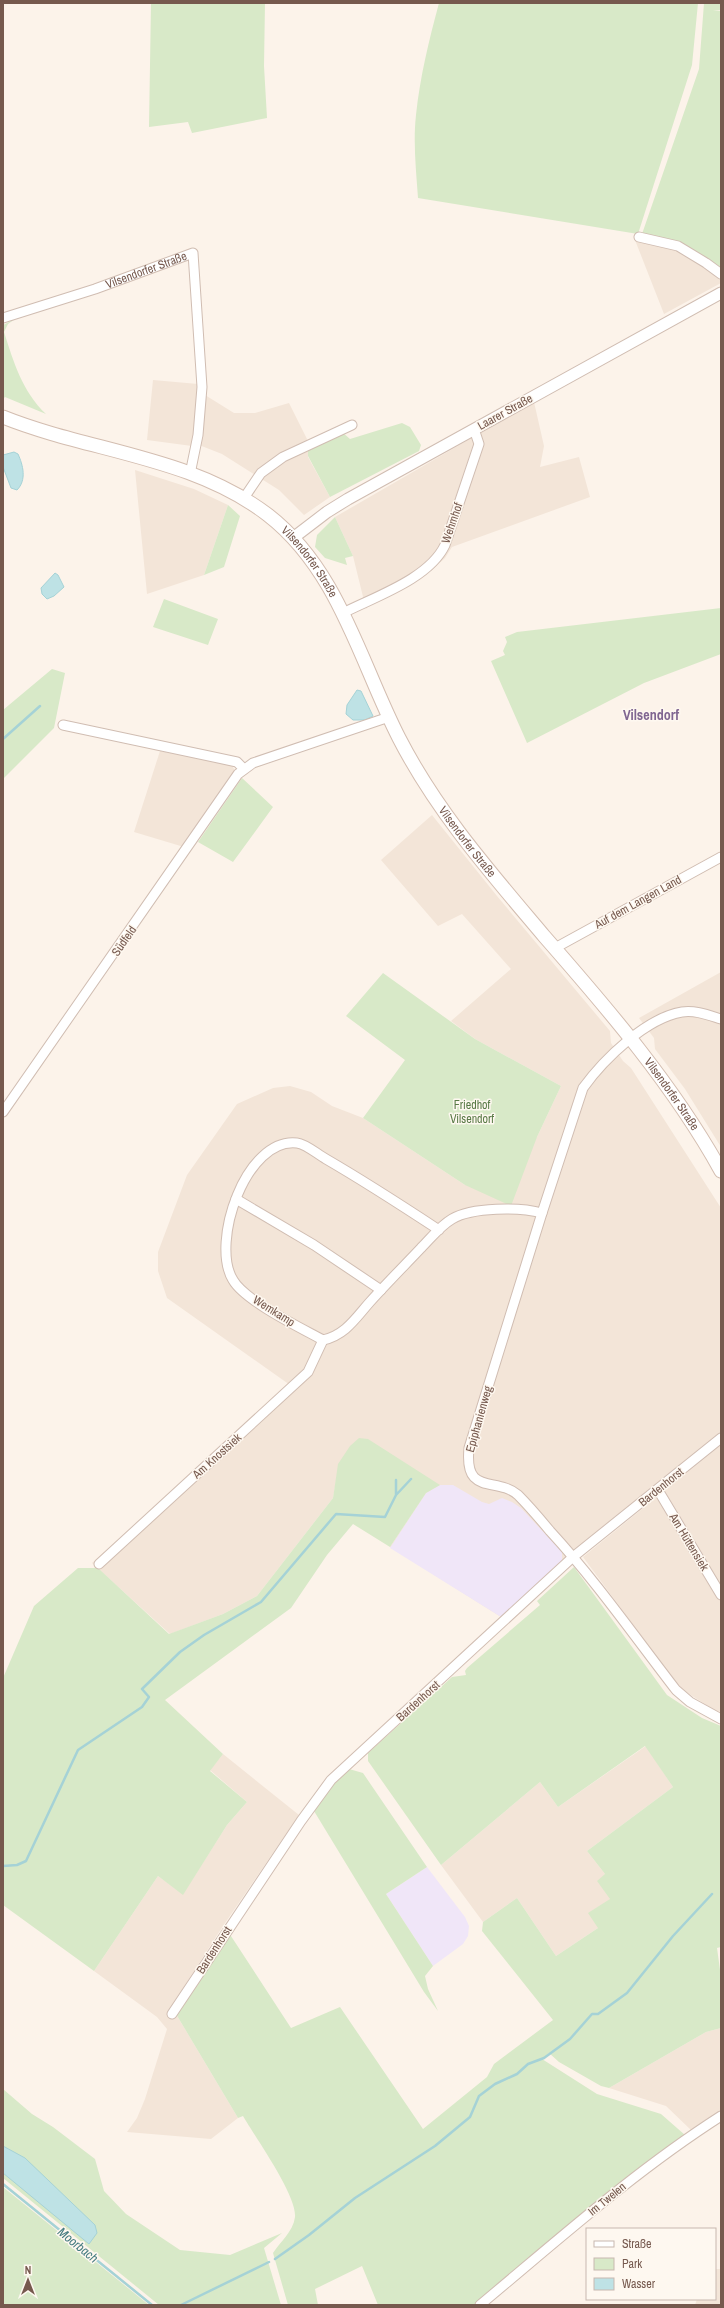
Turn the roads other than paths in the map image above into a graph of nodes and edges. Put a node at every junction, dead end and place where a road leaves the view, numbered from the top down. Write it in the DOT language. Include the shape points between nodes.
graph roads {
  1 [pos="639,237"];
  2 [pos="721,274"];
  3 [pos="721,293"];
  4 [pos="3,318"];
  5 [pos="3,417"];
  6 [pos="352,425"];
  7 [pos="474,429"];
  8 [pos="190,474"];
  9 [pos="244,498"];
  10 [pos="293,538"];
  11 [pos="343,612"];
  12 [pos="389,717"];
  13 [pos="63,725"];
  14 [pos="244,769"];
  15 [pos="721,857"];
  16 [pos="555,948"];
  17 [pos="721,1019"];
  18 [pos="630,1040"];
  19 [pos="3,1112"];
  20 [pos="721,1171"];
  21 [pos="236,1199"];
  22 [pos="542,1213"];
  23 [pos="439,1230"];
  24 [pos="381,1290"];
  25 [pos="323,1340"];
  26 [pos="721,1438"];
  27 [pos="658,1490"];
  28 [pos="574,1557"];
  29 [pos="100,1564"];
  30 [pos="721,1595"];
  31 [pos="721,1719"];
  32 [pos="172,2014"];
  33 [pos="721,2116"];
  34 [pos="480,2305"];
  1 -- 2 [label="street" via="678,246"];
  3 -- 7 [label="street, Laarer Straße"];
  4 -- 8 [label="street, Vilsendorfer Straße" via="193,253 202,387"];
  5 -- 8 [label="main road, Vilsendorfer Straße"];
  6 -- 9 [label="street" via="283,457 262,473"];
  7 -- 10 [label="street, Laarer Straße" via="337,506"];
  7 -- 11 [label="street, Wehmhof" via="479,444 438,556 412,578"];
  8 -- 9 [label="main road, Vilsendorfer Straße" via="222,486"];
  9 -- 10 [label="main road, Vilsendorfer Straße"];
  10 -- 11 [label="main road, Vilsendorfer Straße" via="324,579"];
  11 -- 12 [label="main road, Vilsendorfer Straße"];
  12 -- 14 [label="street, Südfeld" via="253,763"];
  12 -- 16 [label="main road, Vilsendorfer Straße" via="416,770 451,824"];
  13 -- 14 [label="street" via="237,762"];
  14 -- 19 [label="street, Südfeld"];
  15 -- 16 [label="street, Auf dem Langen Land"];
  16 -- 18 [label="main road, Vilsendorfer Straße"];
  17 -- 18 [label="street, Epiphanienweg" via="697,1012 682,1012 657,1021"];
  18 -- 20 [label="main road, Vilsendorfer Straße" via="685,1115"];
  18 -- 22 [label="street, Epiphanienweg" via="595,1072 583,1088"];
  21 -- 23 [label="street, Wemkamp" via="251,1170 264,1155 275,1146 287,1142 299,1143 358,1177"];
  21 -- 24 [label="street" via="314,1245"];
  21 -- 25 [label="street, Wemkamp" via="227,1231 228,1268 232,1280 240,1290"];
  22 -- 23 [label="street" via="508,1210 466,1213 452,1219"];
  22 -- 28 [label="street, Epiphanienweg" via="469,1448 468,1461 470,1472 478,1480 516,1494"];
  23 -- 24 [label="street"];
  24 -- 25 [label="street" via="345,1331 336,1337"];
  25 -- 29 [label="street, Am Knostsiek" via="308,1372"];
  26 -- 27 [label="street, Bardenhorst"];
  27 -- 28 [label="street, Bardenhorst"];
  27 -- 30 [label="street, Am Hüttensiek"];
  28 -- 31 [label="street, Epiphanienweg" via="676,1690 690,1702"];
  28 -- 32 [label="street, Bardenhorst" via="331,1780 296,1827"];
  33 -- 34 [label="street, Im Twelen" via="691,2135 606,2199"];
}
